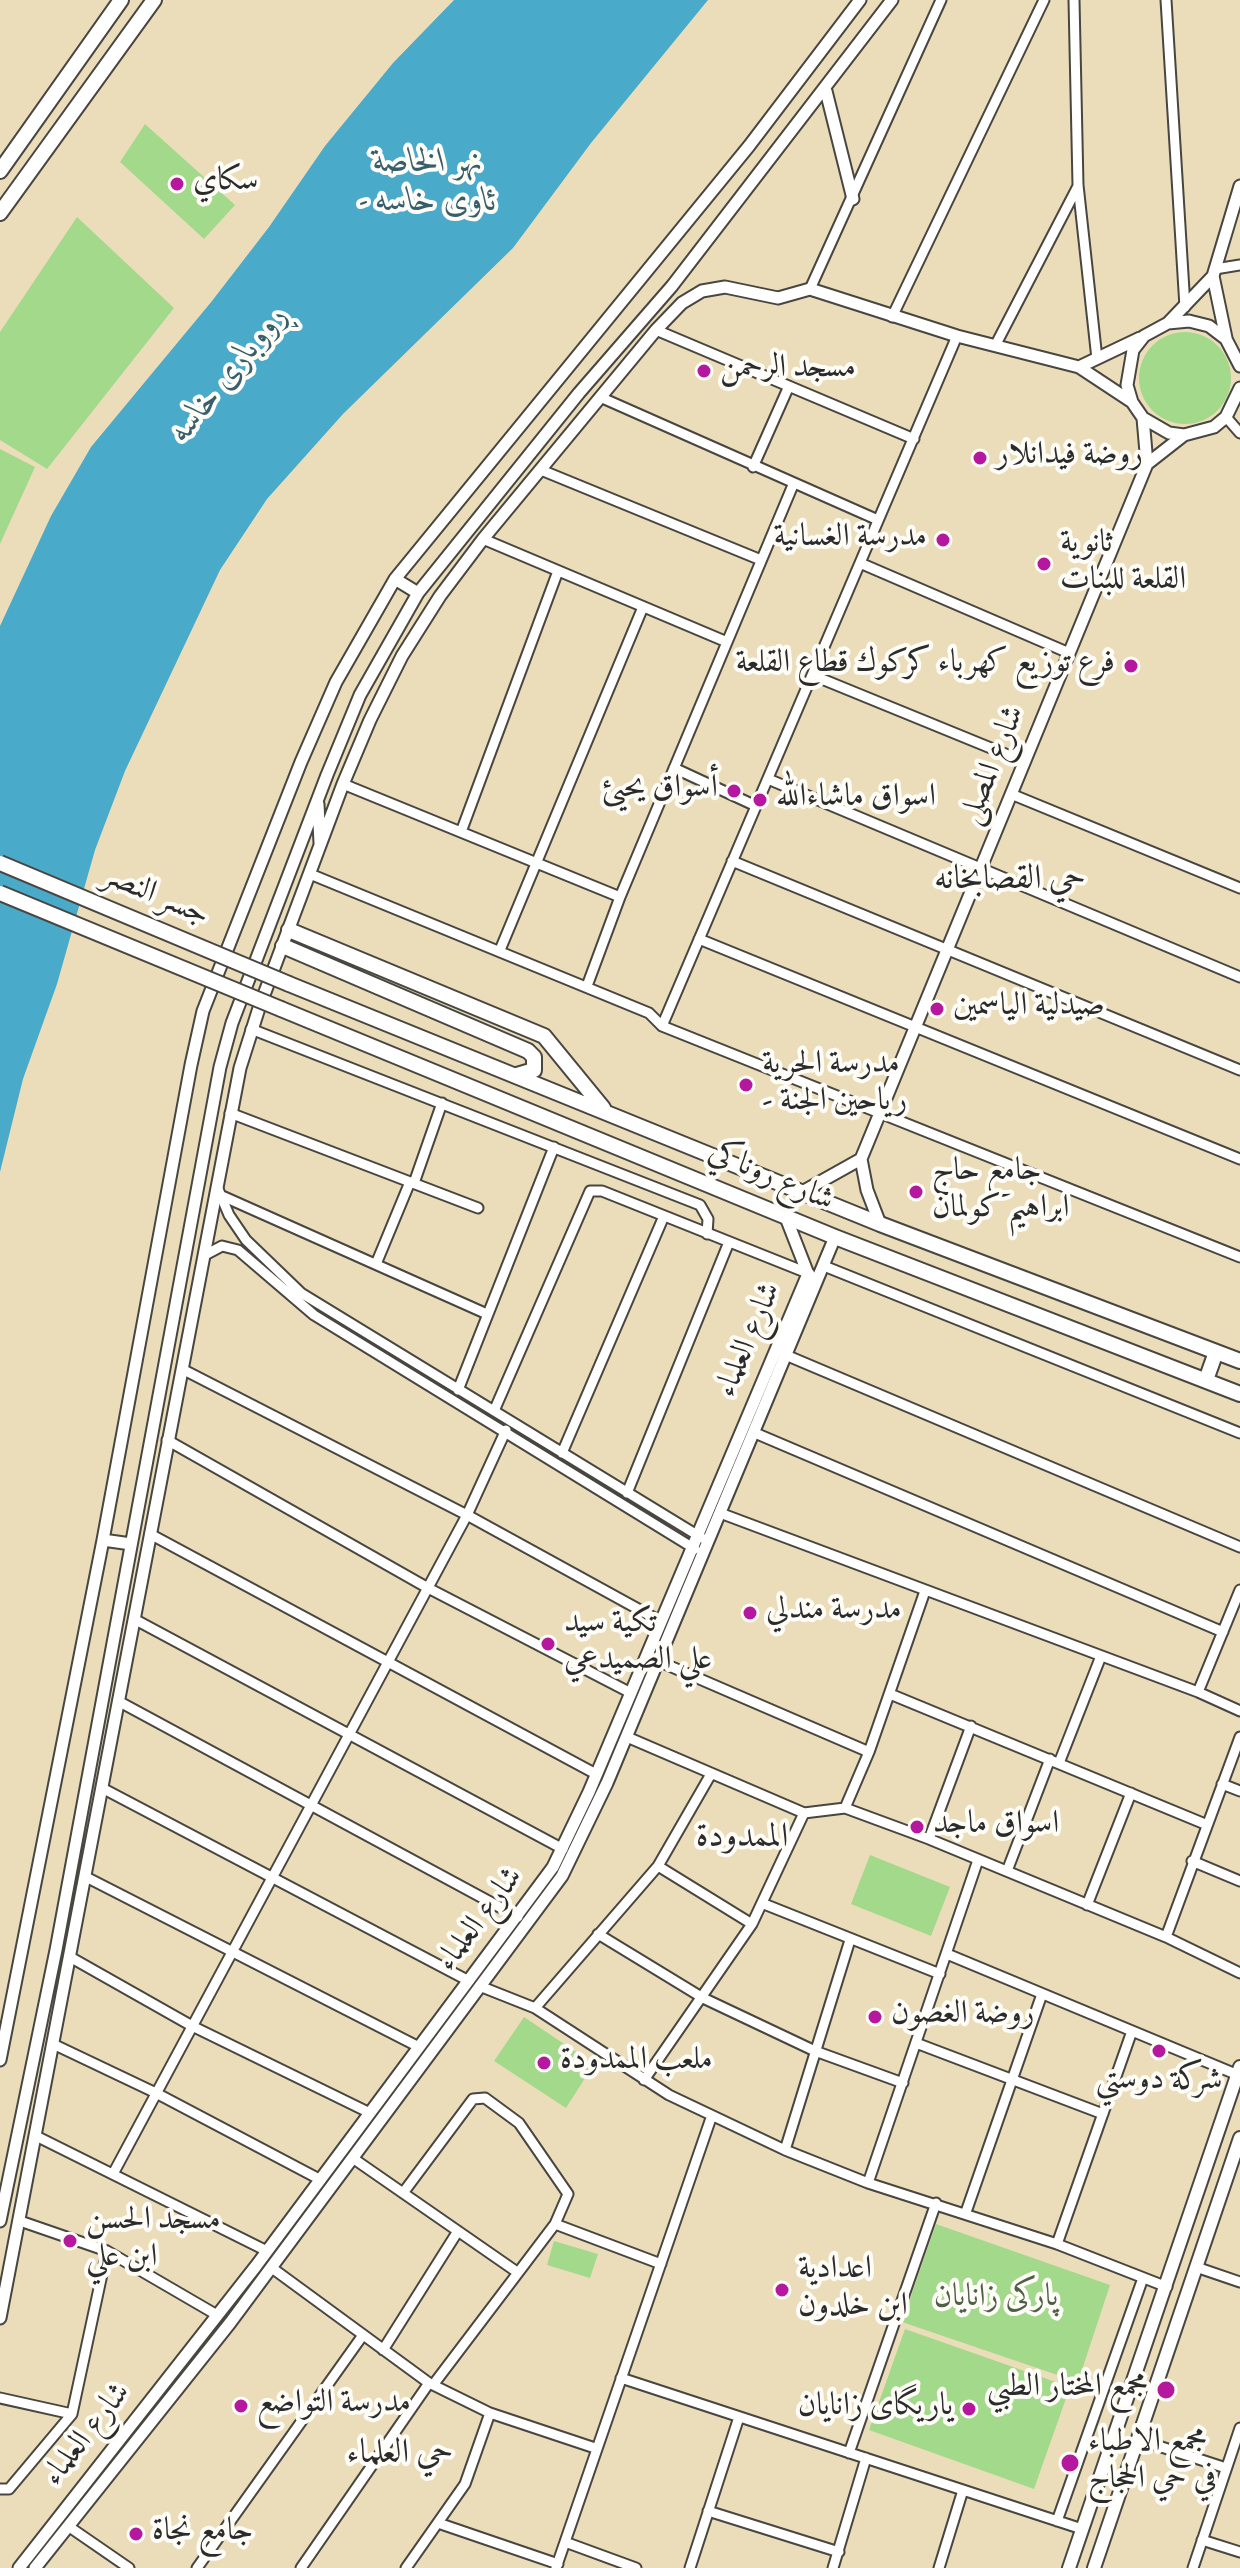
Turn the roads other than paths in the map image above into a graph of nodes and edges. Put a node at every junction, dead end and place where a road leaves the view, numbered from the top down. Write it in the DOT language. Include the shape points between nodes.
graph roads {
  1 [pos="121,0"];
  2 [pos="154,0"];
  3 [pos="860,0"];
  4 [pos="892,0"];
  5 [pos="941,0"];
  6 [pos="1044,0"];
  7 [pos="1074,0"];
  8 [pos="1166,0"];
  9 [pos="826,91"];
  10 [pos="0,171"];
  11 [pos="1078,185"];
  12 [pos="1240,186"];
  13 [pos="853,199"];
  14 [pos="0,213"];
  15 [pos="1240,265"];
  16 [pos="1214,273"];
  17 [pos="810,289"];
  18 [pos="1185,307"];
  19 [pos="892,317"];
  20 [pos="1168,323"];
  21 [pos="656,330"];
  22 [pos="957,336"];
  23 [pos="1144,336"];
  24 [pos="1226,339"];
  25 [pos="995,346"];
  26 [pos="1237,350"];
  27 [pos="1097,359"];
  28 [pos="1240,366"];
  29 [pos="1079,367"];
  30 [pos="789,386"];
  31 [pos="1240,388"];
  32 [pos="600,397"];
  33 [pos="1132,402"];
  34 [pos="1232,412"];
  35 [pos="1143,418"];
  36 [pos="1240,433"];
  37 [pos="1184,435"];
  38 [pos="914,439"];
  39 [pos="1147,464"];
  40 [pos="753,467"];
  41 [pos="541,470"];
  42 [pos="793,485"];
  43 [pos="878,520"];
  44 [pos="483,539"];
  45 [pos="761,560"];
  46 [pos="860,563"];
  47 [pos="558,571"];
  48 [pos="395,579"];
  49 [pos="418,593"];
  50 [pos="643,607"];
  51 [pos="727,642"];
  52 [pos="1069,653"];
  53 [pos="812,675"];
  54 [pos="1025,762"];
  55 [pos="674,768"];
  56 [pos="768,779"];
  57 [pos="343,784"];
  58 [pos="1011,794"];
  59 [pos="317,800"];
  60 [pos="756,806"];
  61 [pos="461,832"];
  62 [pos="320,847"];
  63 [pos="732,861"];
  64 [pos="536,862"];
  65 [pos="0,863"];
  66 [pos="981,867"];
  67 [pos="310,874"];
  68 [pos="1240,888"];
  69 [pos="0,893"];
  70 [pos="620,897"];
  71 [pos="289,930"];
  72 [pos="699,939"];
  73 [pos="283,946"];
  74 [pos="500,950"];
  75 [pos="946,952"];
  76 [pos="1240,977"];
  77 [pos="289,984"];
  78 [pos="587,986"];
  79 [pos="281,1009"];
  80 [pos="662,1026"];
  81 [pos="915,1027"];
  82 [pos="251,1029"];
  83 [pos="1240,1070"];
  84 [pos="513,1075"];
  85 [pos="442,1103"];
  86 [pos="881,1111"];
  87 [pos="230,1113"];
  88 [pos="609,1114"];
  89 [pos="554,1147"];
  90 [pos="204,1153"];
  91 [pos="221,1155"];
  92 [pos="861,1159"];
  93 [pos="1240,1159"];
  94 [pos="412,1183"];
  95 [pos="218,1189"];
  96 [pos="802,1192"];
  97 [pos="478,1208"];
  98 [pos="785,1215"];
  99 [pos="664,1216"];
  100 [pos="880,1224"];
  101 [pos="707,1234"];
  102 [pos="835,1237"];
  103 [pos="729,1242"];
  104 [pos="256,1252"];
  105 [pos="205,1255"];
  106 [pos="1240,1257"];
  107 [pos="248,1259"];
  108 [pos="376,1264"];
  109 [pos="817,1272"];
  110 [pos="487,1314"];
  111 [pos="1216,1352"];
  112 [pos="788,1356"];
  113 [pos="1240,1361"];
  114 [pos="182,1369"];
  115 [pos="1206,1380"];
  116 [pos="458,1390"];
  117 [pos="1240,1394"];
  118 [pos="494,1411"];
  119 [pos="506,1430"];
  120 [pos="755,1433"];
  121 [pos="1240,1433"];
  122 [pos="167,1440"];
  123 [pos="562,1453"];
  124 [pos="141,1493"];
  125 [pos="627,1493"];
  126 [pos="157,1497"];
  127 [pos="720,1513"];
  128 [pos="467,1515"];
  129 [pos="150,1534"];
  130 [pos="103,1540"];
  131 [pos="131,1544"];
  132 [pos="700,1545"];
  133 [pos="1240,1547"];
  134 [pos="428,1588"];
  135 [pos="1240,1590"];
  136 [pos="925,1591"];
  137 [pos="134,1619"];
  138 [pos="660,1621"];
  139 [pos="1223,1632"];
  140 [pos="1101,1656"];
  141 [pos="389,1660"];
  142 [pos="658,1661"];
  143 [pos="629,1692"];
  144 [pos="1198,1692"];
  145 [pos="890,1694"];
  146 [pos="118,1701"];
  147 [pos="1240,1711"];
  148 [pos="971,1726"];
  149 [pos="350,1734"];
  150 [pos="627,1737"];
  151 [pos="1240,1737"];
  152 [pos="869,1752"];
  153 [pos="1054,1761"];
  154 [pos="596,1774"];
  155 [pos="711,1774"];
  156 [pos="1222,1784"];
  157 [pos="102,1788"];
  158 [pos="1240,1791"];
  159 [pos="1131,1793"];
  160 [pos="311,1805"];
  161 [pos="845,1808"];
  162 [pos="804,1813"];
  163 [pos="1205,1824"];
  164 [pos="929,1839"];
  165 [pos="563,1849"];
  166 [pos="978,1860"];
  167 [pos="1192,1861"];
  168 [pos="658,1866"];
  169 [pos="1007,1871"];
  170 [pos="273,1876"];
  171 [pos="86,1877"];
  172 [pos="1240,1881"];
  173 [pos="63,1902"];
  174 [pos="764,1904"];
  175 [pos="81,1905"];
  176 [pos="1087,1905"];
  177 [pos="518,1917"];
  178 [pos="752,1924"];
  179 [pos="598,1934"];
  180 [pos="1166,1937"];
  181 [pos="850,1940"];
  182 [pos="232,1952"];
  183 [pos="947,1954"];
  184 [pos="70,1957"];
  185 [pos="1240,1973"];
  186 [pos="940,1974"];
  187 [pos="469,1981"];
  188 [pos="482,1987"];
  189 [pos="1042,1994"];
  190 [pos="703,1998"];
  191 [pos="535,2008"];
  192 [pos="192,2026"];
  193 [pos="1132,2031"];
  194 [pos="916,2043"];
  195 [pos="53,2044"];
  196 [pos="419,2047"];
  197 [pos="815,2051"];
  198 [pos="0,2060"];
  199 [pos="1239,2071"];
  200 [pos="1011,2079"];
  201 [pos="644,2080"];
  202 [pos="903,2083"];
  203 [pos="156,2093"];
  204 [pos="370,2113"];
  205 [pos="1103,2114"];
  206 [pos="711,2118"];
  207 [pos="36,2136"];
  208 [pos="1240,2138"];
  209 [pos="785,2150"];
  210 [pos="354,2159"];
  211 [pos="114,2172"];
  212 [pos="321,2180"];
  213 [pos="868,2183"];
  214 [pos="403,2193"];
  215 [pos="936,2203"];
  216 [pos="966,2212"];
  217 [pos="0,2221"];
  218 [pos="20,2221"];
  219 [pos="555,2224"];
  220 [pos="458,2231"];
  221 [pos="1057,2244"];
  222 [pos="107,2251"];
  223 [pos="267,2251"];
  224 [pos="661,2264"];
  225 [pos="1196,2267"];
  226 [pos="272,2268"];
  227 [pos="517,2272"];
  228 [pos="1143,2278"];
  229 [pos="1240,2282"];
  230 [pos="1167,2287"];
  231 [pos="217,2315"];
  232 [pos="0,2318"];
  233 [pos="363,2335"];
  234 [pos="383,2350"];
  235 [pos="621,2378"];
  236 [pos="431,2384"];
  237 [pos="1132,2385"];
  238 [pos="1153,2392"];
  239 [pos="0,2398"];
  240 [pos="490,2413"];
  241 [pos="72,2414"];
  242 [pos="739,2417"];
  243 [pos="1240,2428"];
  244 [pos="1137,2439"];
  245 [pos="595,2448"];
  246 [pos="849,2453"];
  247 [pos="866,2458"];
  248 [pos="1226,2468"];
  249 [pos="0,2489"];
  250 [pos="963,2490"];
  251 [pos="708,2511"];
  252 [pos="1057,2521"];
  253 [pos="438,2523"];
  254 [pos="68,2526"];
  255 [pos="1082,2529"];
  256 [pos="1202,2540"];
  257 [pos="565,2542"];
  258 [pos="839,2552"];
  259 [pos="1240,2552"];
  260 [pos="557,2566"];
  261 [pos="19,2568"];
  262 [pos="35,2568"];
  263 [pos="129,2568"];
  264 [pos="197,2568"];
  265 [pos="301,2568"];
  266 [pos="406,2568"];
  267 [pos="636,2568"];
  268 [pos="690,2568"];
  269 [pos="833,2568"];
  270 [pos="939,2568"];
  271 [pos="1069,2568"];
  272 [pos="1094,2568"];
  273 [pos="1193,2568"];
  1 -- 10 [label="main road"];
  2 -- 14 [label="main road"];
  3 -- 48 [label="street" via="749,146"];
  4 -- 9 [label="street"];
  5 -- 13 [label="street"];
  6 -- 19 [label="street"];
  7 -- 11 [label="street"];
  8 -- 18 [label="street"];
  9 -- 13 [label="street"];
  9 -- 49 [label="street"];
  11 -- 25 [label="street"];
  11 -- 27 [label="street"];
  12 -- 16 [label="street"];
  13 -- 17 [label="street"];
  15 -- 16 [label="street"];
  16 -- 18 [label="street"];
  16 -- 24 [label="street"];
  17 -- 19 [label="street"];
  17 -- 21 [label="street" via="778,298 725,287 702,291"];
  18 -- 20 [label="street"];
  19 -- 22 [label="street"];
  20 -- 23 [label="street"];
  20 -- 24 [label="street" via="1209,326"];
  21 -- 30 [label="street"];
  21 -- 32 [label="street"];
  22 -- 25 [label="street"];
  22 -- 38 [label="street"];
  23 -- 27 [label="street"];
  23 -- 33 [label="street" via="1127,367"];
  24 -- 26 [label="street"];
  25 -- 29 [label="street"];
  26 -- 28 [label="street"];
  27 -- 29 [label="street"];
  29 -- 33 [label="street"];
  30 -- 38 [label="street"];
  30 -- 40 [label="street"];
  31 -- 34 [label="street"];
  32 -- 40 [label="street"];
  32 -- 41 [label="street"];
  33 -- 35 [label="street"];
  34 -- 36 [label="street"];
  34 -- 37 [label="street, شارع المصلى" via="1214,427"];
  35 -- 37 [label="street"];
  35 -- 39 [label="street, شارع المصلى"];
  37 -- 39 [label="street, شارع المصلى"];
  38 -- 43 [label="street"];
  39 -- 52 [label="street, شارع المصلى"];
  40 -- 42 [label="street"];
  41 -- 44 [label="street"];
  41 -- 45 [label="street"];
  42 -- 43 [label="street"];
  42 -- 45 [label="street"];
  43 -- 46 [label="street"];
  44 -- 47 [label="street"];
  44 -- 57 [label="street" via="402,656"];
  45 -- 51 [label="street"];
  46 -- 52 [label="street"];
  46 -- 53 [label="street"];
  47 -- 50 [label="street"];
  47 -- 61 [label="street"];
  48 -- 49 [label="street"];
  48 -- 130 [label="street" via="336,682 203,1011"];
  49 -- 59 [label="street" via="360,695"];
  50 -- 51 [label="street"];
  50 -- 64 [label="street"];
  51 -- 55 [label="street"];
  52 -- 54 [label="street, شارع المصلى"];
  53 -- 54 [label="street"];
  53 -- 56 [label="street"];
  54 -- 58 [label="street, شارع المصلى"];
  55 -- 60 [label="street"];
  55 -- 70 [label="street"];
  56 -- 60 [label="street"];
  56 -- 66 [label="street"];
  57 -- 61 [label="street"];
  57 -- 62 [label="street"];
  58 -- 66 [label="street, شارع المصلى"];
  58 -- 68 [label="street"];
  59 -- 62 [label="street"];
  59 -- 90 [label="street" via="232,1023"];
  60 -- 63 [label="street"];
  61 -- 64 [label="street"];
  62 -- 67 [label="street"];
  63 -- 72 [label="street"];
  63 -- 75 [label="street"];
  64 -- 70 [label="street"];
  64 -- 74 [label="street"];
  65 -- 77 [label="main road, جسر النصر, bridge"];
  66 -- 75 [label="street, شارع المصلى"];
  66 -- 76 [label="street"];
  67 -- 71 [label="street"];
  67 -- 74 [label="street"];
  69 -- 79 [label="main road, جسر النصر, bridge"];
  70 -- 78 [label="street"];
  71 -- 73 [label="street"];
  71 -- 88 [label="main road" via="544,1036"];
  72 -- 80 [label="street"];
  72 -- 81 [label="street"];
  73 -- 82 [label="street"];
  73 -- 84 [label="main road" via="528,1051 534,1070"];
  74 -- 78 [label="street"];
  75 -- 81 [label="street, شارع المصلى"];
  75 -- 83 [label="street"];
  77 -- 84 [label="main road, شارع روناكي"];
  78 -- 80 [label="street" via="649,1013"];
  79 -- 98 [label="main road, شارع روناكي"];
  80 -- 86 [label="street"];
  81 -- 86 [label="street, شارع المصلى"];
  81 -- 93 [label="street"];
  82 -- 85 [label="street"];
  82 -- 87 [label="street"];
  84 -- 88 [label="main road, شارع روناكي"];
  85 -- 89 [label="street"];
  85 -- 94 [label="street"];
  86 -- 92 [label="street, شارع المصلى"];
  86 -- 106 [label="street"];
  87 -- 91 [label="street"];
  87 -- 94 [label="street"];
  88 -- 96 [label="main road, شارع روناكي"];
  89 -- 101 [label="street" via="700,1205 708,1219"];
  89 -- 110 [label="street"];
  90 -- 91 [label="street"];
  90 -- 124 [label="street"];
  91 -- 95 [label="street"];
  92 -- 96 [label="street"];
  92 -- 100 [label="street"];
  94 -- 97 [label="street"];
  94 -- 108 [label="street"];
  95 -- 104 [label="street" via="229,1215"];
  95 -- 105 [label="street"];
  95 -- 108 [label="street"];
  96 -- 100 [label="main road, شارع روناكي"];
  98 -- 102 [label="main road, شارع روناكي"];
  98 -- 109 [label="street, شارع العلماء"];
  99 -- 101 [label="street"];
  99 -- 118 [label="street" via="590,1191"];
  99 -- 123 [label="street"];
  100 -- 111 [label="main road, شارع روناكي"];
  101 -- 103 [label="street"];
  102 -- 109 [label="street, شارع العلماء"];
  102 -- 115 [label="main road, شارع روناكي"];
  103 -- 109 [label="street"];
  103 -- 125 [label="street"];
  104 -- 107 [label="street"];
  104 -- 116 [label="street" via="318,1305"];
  105 -- 107 [label="street" via="228,1246"];
  105 -- 114 [label="street"];
  107 -- 119 [label="street" via="314,1315"];
  108 -- 110 [label="street"];
  109 -- 112 [label="street, شارع العلماء"];
  109 -- 121 [label="street"];
  109 -- 132 [label="street, شارع العلماء"];
  110 -- 116 [label="street"];
  111 -- 113 [label="main road, شارع روناكي"];
  111 -- 115 [label="main road"];
  112 -- 120 [label="street, شارع العلماء"];
  112 -- 133 [label="street"];
  114 -- 122 [label="street"];
  114 -- 128 [label="street"];
  115 -- 117 [label="main road, شارع روناكي"];
  116 -- 118 [label="street"];
  118 -- 123 [label="street"];
  119 -- 128 [label="street"];
  119 -- 132 [label="street"];
  120 -- 127 [label="street, شارع العلماء"];
  120 -- 139 [label="street"];
  122 -- 126 [label="street"];
  122 -- 134 [label="street"];
  123 -- 125 [label="street"];
  124 -- 126 [label="street"];
  124 -- 131 [label="street"];
  125 -- 132 [label="street"];
  126 -- 129 [label="street"];
  127 -- 132 [label="street, شارع العلماء"];
  127 -- 136 [label="street"];
  128 -- 134 [label="street"];
  128 -- 138 [label="street"];
  129 -- 137 [label="street"];
  129 -- 141 [label="street"];
  130 -- 131 [label="street"];
  130 -- 198 [label="street"];
  131 -- 173 [label="street"];
  132 -- 138 [label="street, شارع العلماء"];
  132 -- 142 [label="street, شارع العلماء"];
  134 -- 141 [label="street"];
  134 -- 143 [label="street"];
  135 -- 139 [label="street"];
  136 -- 140 [label="street"];
  136 -- 145 [label="street"];
  137 -- 146 [label="street"];
  137 -- 149 [label="street"];
  138 -- 143 [label="street, شارع العلماء"];
  139 -- 144 [label="street"];
  140 -- 144 [label="street"];
  140 -- 153 [label="street"];
  141 -- 149 [label="street"];
  141 -- 154 [label="street"];
  142 -- 150 [label="street, شارع العلماء"];
  142 -- 152 [label="street"];
  143 -- 154 [label="street, شارع العلماء"];
  144 -- 147 [label="street"];
  145 -- 148 [label="street"];
  145 -- 152 [label="street"];
  146 -- 157 [label="street"];
  146 -- 160 [label="street"];
  148 -- 153 [label="street"];
  148 -- 164 [label="street"];
  149 -- 160 [label="street"];
  149 -- 165 [label="street"];
  150 -- 155 [label="street"];
  150 -- 188 [label="street, شارع العلماء" via="562,1876"];
  151 -- 156 [label="street"];
  152 -- 161 [label="street"];
  153 -- 159 [label="street"];
  153 -- 169 [label="street"];
  154 -- 165 [label="street, شارع العلماء"];
  155 -- 162 [label="street"];
  155 -- 168 [label="street"];
  156 -- 158 [label="street"];
  156 -- 163 [label="street"];
  157 -- 170 [label="street"];
  157 -- 171 [label="street"];
  159 -- 163 [label="street"];
  159 -- 176 [label="street"];
  160 -- 170 [label="street"];
  160 -- 177 [label="street"];
  161 -- 162 [label="street"];
  161 -- 164 [label="street"];
  162 -- 174 [label="street"];
  163 -- 167 [label="street"];
  164 -- 166 [label="street"];
  165 -- 177 [label="street, شارع العلماء"];
  166 -- 169 [label="street"];
  166 -- 183 [label="street"];
  167 -- 172 [label="street"];
  167 -- 180 [label="street"];
  168 -- 178 [label="street"];
  168 -- 179 [label="street"];
  169 -- 176 [label="street"];
  170 -- 182 [label="street"];
  170 -- 187 [label="street"];
  171 -- 175 [label="street"];
  171 -- 182 [label="street"];
  173 -- 175 [label="street"];
  173 -- 217 [label="street"];
  174 -- 178 [label="street"];
  174 -- 181 [label="street"];
  175 -- 184 [label="street"];
  176 -- 180 [label="street"];
  177 -- 187 [label="street, شارع العلماء"];
  178 -- 190 [label="street"];
  179 -- 190 [label="street"];
  179 -- 191 [label="street"];
  180 -- 185 [label="street"];
  181 -- 186 [label="street"];
  181 -- 197 [label="street"];
  182 -- 192 [label="street"];
  182 -- 196 [label="street"];
  183 -- 186 [label="street"];
  183 -- 189 [label="street"];
  184 -- 192 [label="street"];
  184 -- 195 [label="street"];
  186 -- 194 [label="street"];
  187 -- 196 [label="street, شارع العلماء"];
  188 -- 191 [label="street"];
  188 -- 210 [label="street, شارع العلماء"];
  189 -- 193 [label="street"];
  189 -- 200 [label="street"];
  190 -- 197 [label="street"];
  190 -- 201 [label="street"];
  191 -- 201 [label="street"];
  192 -- 203 [label="street"];
  192 -- 204 [label="street"];
  193 -- 199 [label="street"];
  193 -- 205 [label="street"];
  194 -- 200 [label="street"];
  194 -- 202 [label="street"];
  195 -- 203 [label="street"];
  195 -- 207 [label="street"];
  196 -- 204 [label="street, شارع العلماء"];
  197 -- 202 [label="street"];
  197 -- 209 [label="street"];
  199 -- 230 [label="main road"];
  200 -- 205 [label="street"];
  200 -- 216 [label="street"];
  201 -- 206 [label="street"];
  202 -- 213 [label="street"];
  203 -- 211 [label="street"];
  203 -- 212 [label="street"];
  204 -- 212 [label="street, شارع العلماء"];
  205 -- 221 [label="street"];
  206 -- 209 [label="street"];
  206 -- 224 [label="street"];
  207 -- 211 [label="street"];
  207 -- 218 [label="street"];
  208 -- 225 [label="main road"];
  209 -- 213 [label="street"];
  210 -- 214 [label="street"];
  210 -- 226 [label="street, شارع العلماء"];
  211 -- 223 [label="street"];
  212 -- 223 [label="street, شارع العلماء"];
  213 -- 215 [label="street"];
  214 -- 219 [label="street" via="473,2099 485,2098 519,2123 568,2194"];
  214 -- 220 [label="street"];
  215 -- 216 [label="street"];
  215 -- 246 [label="street"];
  216 -- 221 [label="street"];
  218 -- 222 [label="street"];
  218 -- 232 [label="street"];
  219 -- 224 [label="street"];
  219 -- 227 [label="street"];
  220 -- 227 [label="street"];
  220 -- 234 [label="street"];
  221 -- 228 [label="street"];
  222 -- 231 [label="street"];
  222 -- 241 [label="street"];
  223 -- 231 [label="street, شارع العلماء"];
  224 -- 235 [label="street"];
  225 -- 229 [label="street"];
  225 -- 238 [label="main road"];
  226 -- 233 [label="street"];
  226 -- 254 [label="street, شارع العلماء"];
  227 -- 236 [label="street"];
  228 -- 230 [label="street"];
  228 -- 252 [label="street"];
  230 -- 237 [label="main road"];
  231 -- 261 [label="street, شارع العلماء"];
  233 -- 234 [label="street"];
  233 -- 264 [label="street"];
  234 -- 236 [label="street"];
  235 -- 242 [label="street"];
  235 -- 245 [label="street"];
  236 -- 240 [label="street"];
  236 -- 265 [label="street"];
  237 -- 238 [label="main road"];
  237 -- 255 [label="main road"];
  238 -- 244 [label="main road"];
  239 -- 241 [label="street"];
  240 -- 245 [label="street"];
  240 -- 253 [label="street" via="465,2484"];
  241 -- 249 [label="street" via="9,2489"];
  242 -- 246 [label="street"];
  242 -- 251 [label="street"];
  243 -- 248 [label="street"];
  244 -- 248 [label="street"];
  244 -- 272 [label="main road"];
  245 -- 257 [label="street"];
  246 -- 247 [label="street"];
  247 -- 250 [label="street"];
  247 -- 258 [label="street"];
  248 -- 256 [label="street"];
  250 -- 252 [label="street"];
  250 -- 270 [label="street"];
  251 -- 258 [label="street"];
  251 -- 268 [label="street"];
  252 -- 255 [label="street"];
  253 -- 260 [label="street"];
  253 -- 266 [label="street"];
  254 -- 262 [label="street, شارع العلماء"];
  254 -- 263 [label="street"];
  255 -- 271 [label="main road"];
  256 -- 259 [label="street"];
  256 -- 273 [label="street"];
  257 -- 260 [label="street"];
  257 -- 267 [label="street"];
  258 -- 269 [label="street"];
}
